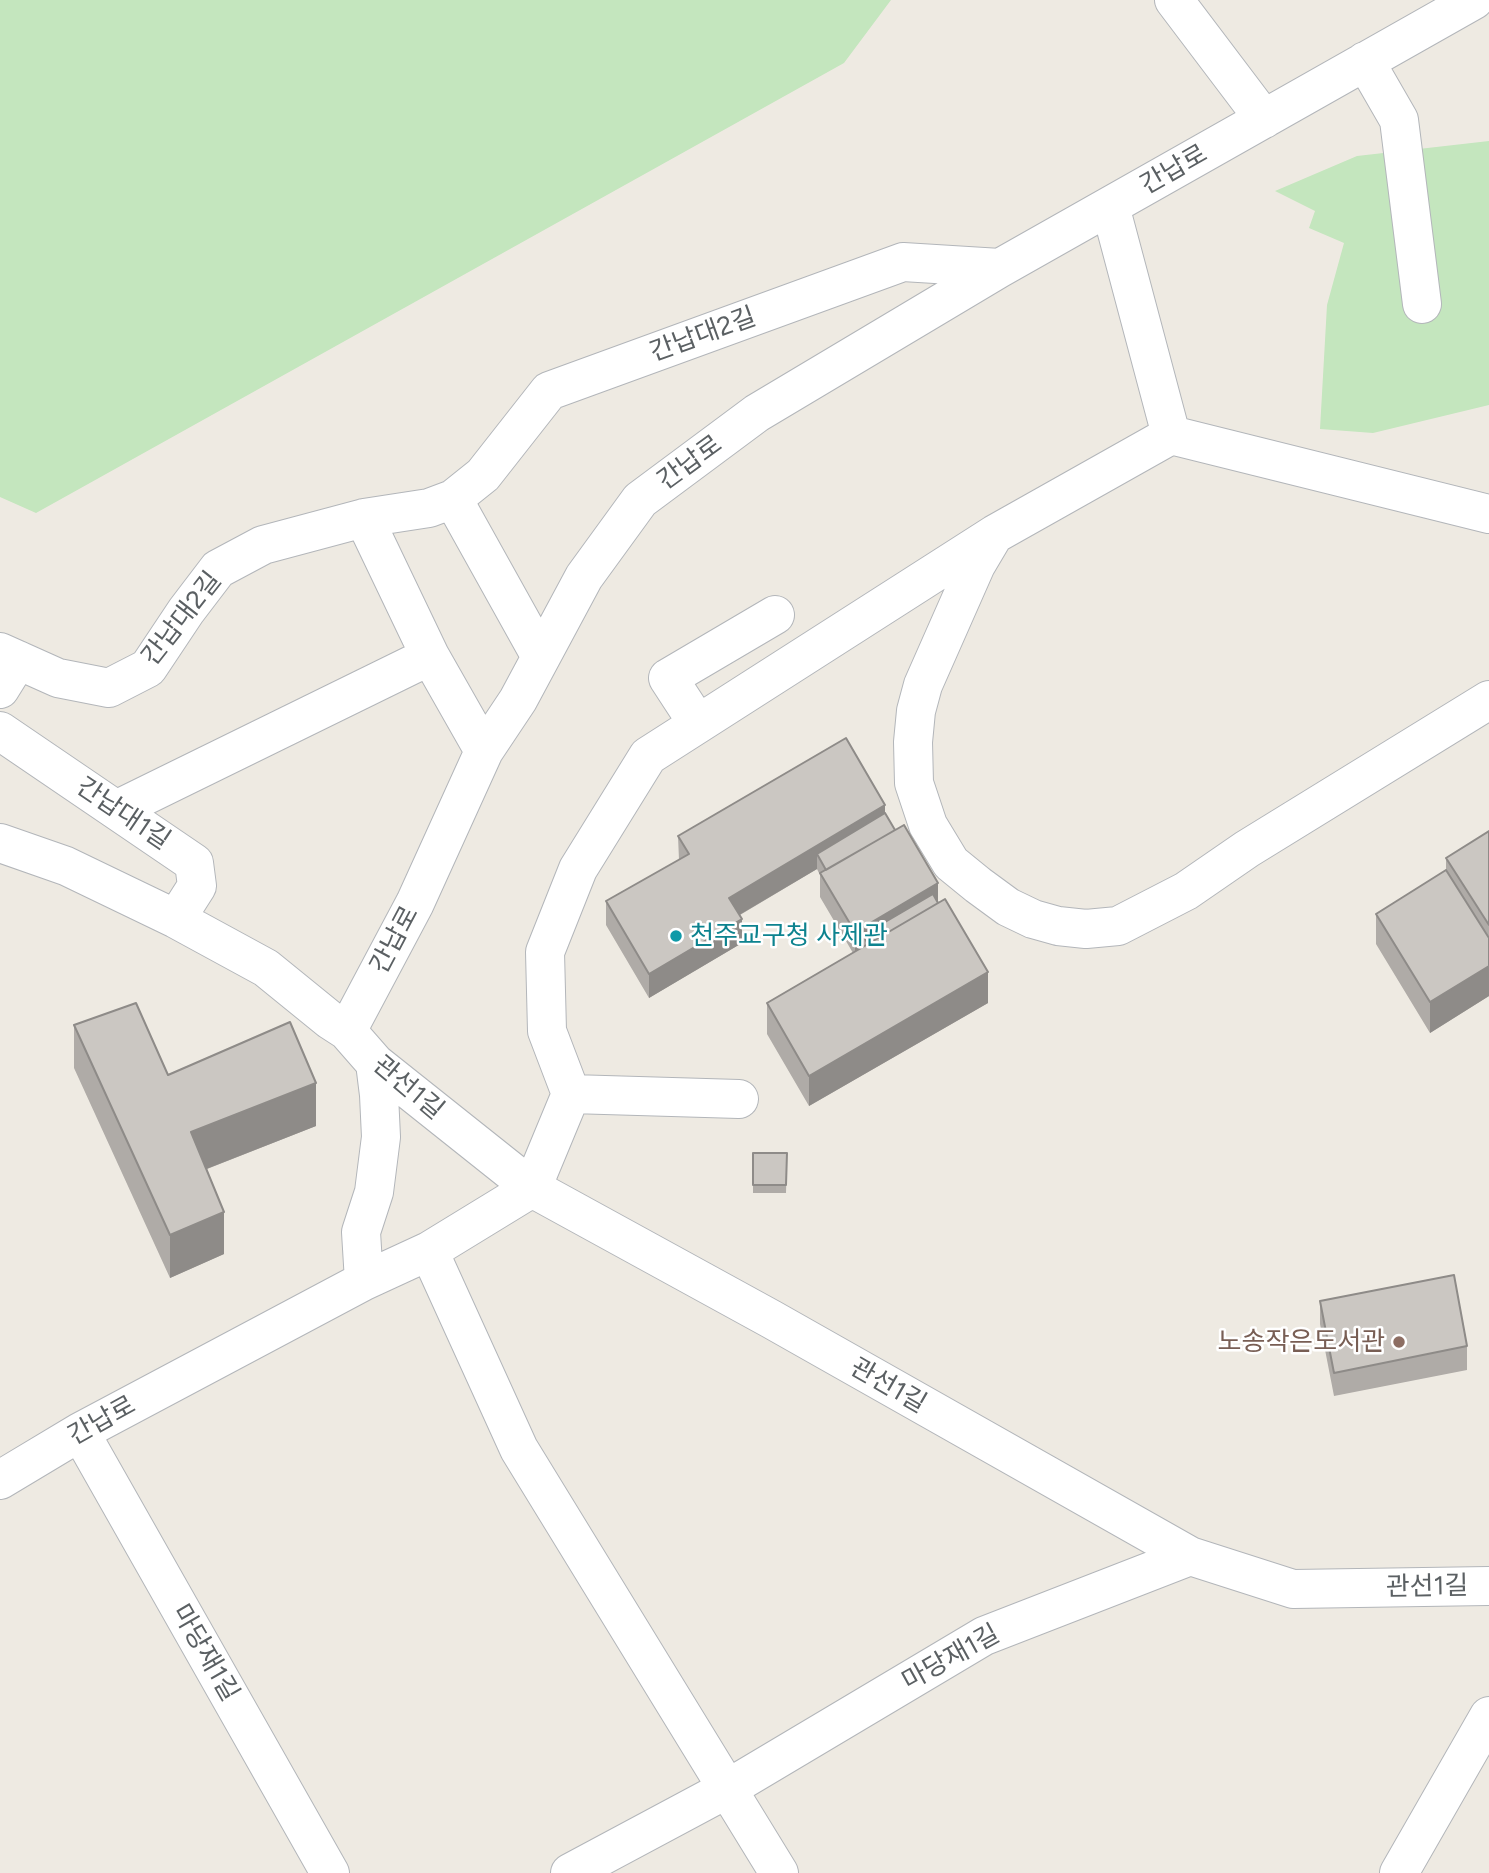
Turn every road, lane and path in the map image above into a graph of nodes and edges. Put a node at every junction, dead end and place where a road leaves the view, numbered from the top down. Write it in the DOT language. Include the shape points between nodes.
graph roads {
  1 [pos="1174,0"];
  2 [pos="1469,1"];
  3 [pos="1365,61"];
  4 [pos="1264,119"];
  5 [pos="1110,206"];
  6 [pos="1000,268"];
  7 [pos="1422,304"];
  8 [pos="1171,435"];
  9 [pos="453,499"];
  10 [pos="1489,514"];
  11 [pos="364,518"];
  12 [pos="995,534"];
  13 [pos="775,615"];
  14 [pos="430,656"];
  15 [pos="541,657"];
  16 [pos="6,667"];
  17 [pos="1489,700"];
  18 [pos="698,724"];
  19 [pos="0,731"];
  20 [pos="484,751"];
  21 [pos="116,810"];
  22 [pos="0,843"];
  23 [pos="176,919"];
  24 [pos="347,1031"];
  25 [pos="374,1063"];
  26 [pos="571,1094"];
  27 [pos="739,1100"];
  28 [pos="532,1188"];
  29 [pos="429,1251"];
  30 [pos="364,1281"];
  31 [pos="80,1432"];
  32 [pos="0,1480"];
  33 [pos="1189,1556"];
  34 [pos="1489,1586"];
  35 [pos="1489,1716"];
  36 [pos="727,1789"];
  37 [pos="330,1873"];
  38 [pos="570,1873"];
  39 [pos="779,1873"];
  40 [pos="1399,1873"];
  1 -- 4 [label="street"];
  2 -- 3 [label="street, 간납로"];
  3 -- 4 [label="street, 간납로"];
  3 -- 7 [label="street" via="1399,120"];
  4 -- 5 [label="street, 간납로"];
  5 -- 6 [label="street, 간납로"];
  5 -- 8 [label="street"];
  6 -- 9 [label="street, 간납대2길" via="903,262 549,391 483,475"];
  6 -- 15 [label="street, 간납로" via="757,414 640,500 584,577"];
  8 -- 10 [label="street"];
  8 -- 12 [label="street"];
  9 -- 11 [label="street, 간납대2길" via="429,508"];
  9 -- 15 [label="street"];
  11 -- 14 [label="street"];
  11 -- 16 [label="street, 간납대2길" via="263,545 218,569 148,668 109,688"];
  12 -- 17 [label="street" via="976,565 923,685 913,742 914,783 928,825 951,863 1033,919 1086,929 1118,926 1186,891"];
  12 -- 18 [label="street"];
  13 -- 18 [label="street" via="668,678"];
  14 -- 20 [label="street"];
  14 -- 21 [label="street"];
  15 -- 20 [label="street, 간납로"];
  18 -- 26 [label="street" via="648,756 578,869 545,951 547,1031"];
  19 -- 21 [label="street, 간납대1길"];
  20 -- 24 [label="street, 간납로" via="415,903"];
  21 -- 23 [label="street, 간납대1길" via="194,863 197,886"];
  22 -- 23 [label="street" via="66,866"];
  23 -- 24 [label="street" via="265,968"];
  24 -- 25 [label="street, 관선1길"];
  25 -- 28 [label="street, 관선1길"];
  25 -- 30 [label="street" via="381,1137 374,1192 361,1232"];
  26 -- 27 [label="street"];
  26 -- 28 [label="street"];
  28 -- 29 [label="street, 간납로"];
  28 -- 33 [label="street, 관선1길"];
  29 -- 30 [label="street, 간납로"];
  29 -- 36 [label="street" via="519,1449"];
  30 -- 31 [label="street, 간납로"];
  31 -- 32 [label="street, 간납로"];
  31 -- 37 [label="street, 마당재1길"];
  33 -- 34 [label="street, 관선1길" via="1293,1589"];
  33 -- 36 [label="street, 마당재1길" via="984,1636"];
  35 -- 40 [label="street"];
  36 -- 38 [label="street, 마당재1길"];
  36 -- 39 [label="street"];
}
